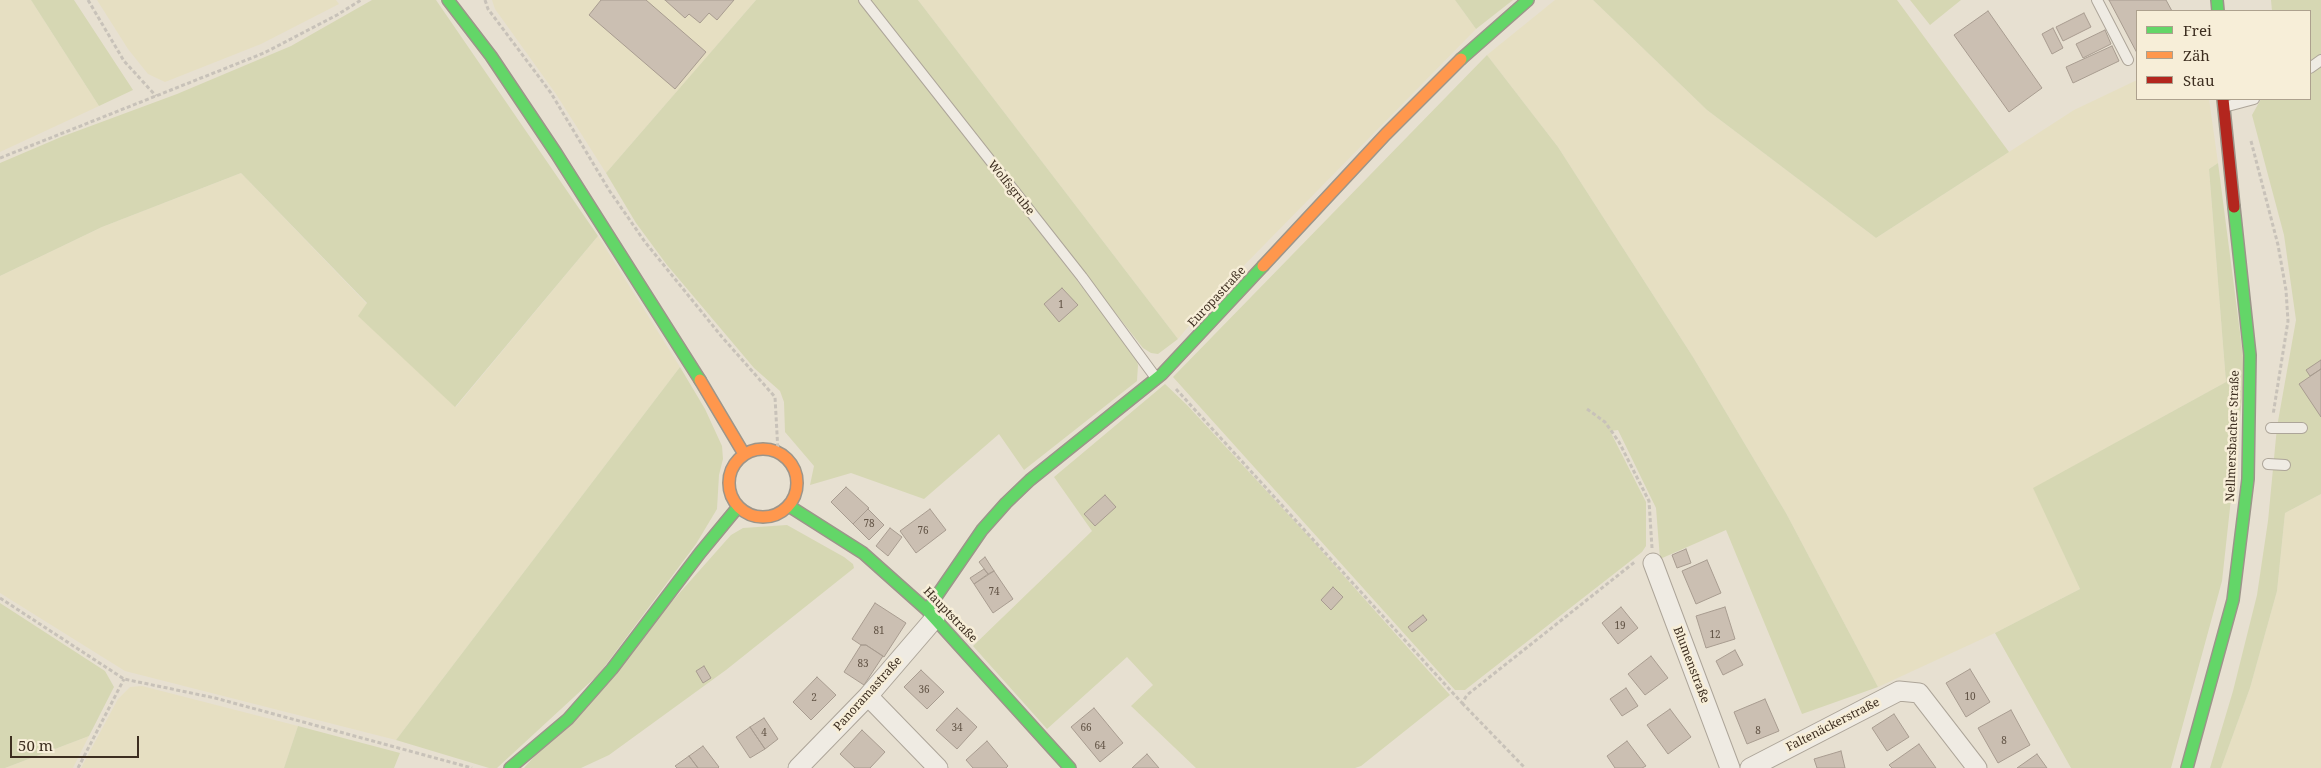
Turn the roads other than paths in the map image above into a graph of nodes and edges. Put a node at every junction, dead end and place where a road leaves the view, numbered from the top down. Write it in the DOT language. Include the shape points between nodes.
graph roads {
  1 [pos="448,0"];
  2 [pos="864,0"];
  3 [pos="1528,0"];
  4 [pos="2097,0"];
  5 [pos="2128,60"];
  6 [pos="2246,100"];
  7 [pos="2223,103"];
  8 [pos="1159,376"];
  9 [pos="2271,428"];
  10 [pos="2302,428"];
  11 [pos="744,454"];
  12 [pos="2268,464"];
  13 [pos="2286,466"];
  14 [pos="789,506"];
  15 [pos="738,507"];
  16 [pos="1653,563"];
  17 [pos="931,614"];
  18 [pos="868,696"];
  19 [pos="510,768"];
  20 [pos="798,768"];
  21 [pos="938,768"];
  22 [pos="1070,768"];
  23 [pos="1730,768"];
  24 [pos="1750,768"];
  25 [pos="1977,768"];
  26 [pos="2187,768"];
  1 -- 11 [label="street" via="491,56 556,153 685,354"];
  2 -- 8 [label="lane, Wolfsgrube"];
  3 -- 8 [label="street, Europastraße" via="1466,54 1386,134"];
  4 -- 5 [label="lane"];
  6 -- 7 [label="lane"];
  7 -- 26 [label="street, Nellmersbacher Straße" via="2250,355 2248,479 2233,600"];
  8 -- 17 [label="street, Europastraße" via="1006,503 982,530"];
  9 -- 10 [label="lane"];
  11 -- 14 [label="street" via="766,449 778,452 790,462 796,476 796,492"];
  11 -- 15 [label="street" via="734,465 729,479 730,494"];
  12 -- 13 [label="lane"];
  14 -- 15 [label="street" via="778,514 764,517 750,515"];
  14 -- 17 [label="street, Hauptstraße" via="863,553"];
  15 -- 19 [label="street" via="612,669 568,719"];
  16 -- 23 [label="street, Blumenstraße"];
  17 -- 18 [label="street, Panoramastraße"];
  17 -- 22 [label="street, Hauptstraße"];
  18 -- 20 [label="street, Panoramastraße"];
  18 -- 21 [label="street"];
  24 -- 25 [label="street, Faltenäckerstraße" via="1899,691 1918,693"];
}
